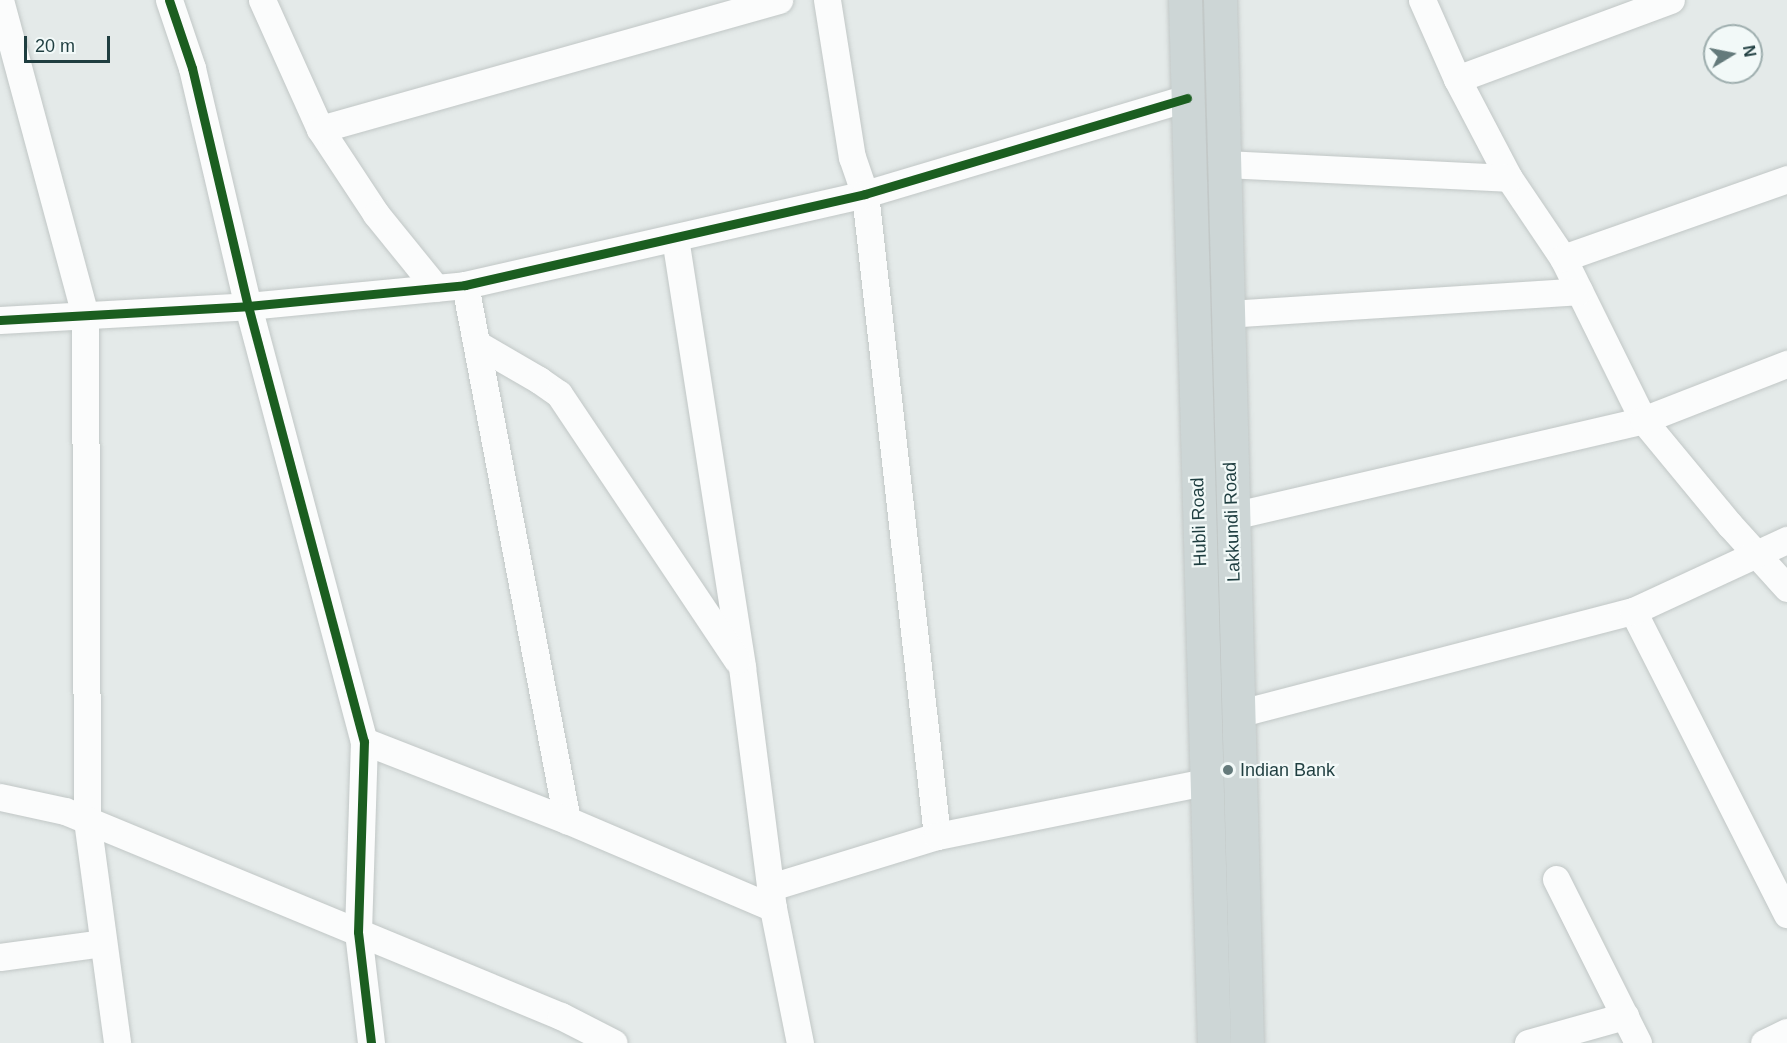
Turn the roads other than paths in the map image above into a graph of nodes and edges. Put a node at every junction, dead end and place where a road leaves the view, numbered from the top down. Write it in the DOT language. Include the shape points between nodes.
graph roads {
  1 [pos="0,0"];
  2 [pos="169,0"];
  3 [pos="778,0"];
  4 [pos="827,0"];
  5 [pos="1185,0"];
  6 [pos="1220,0"];
  7 [pos="1422,0"];
  8 [pos="1671,0"];
  9 [pos="271,3"];
  10 [pos="1457,79"];
  11 [pos="1187,98"];
  12 [pos="320,129"];
  13 [pos="1223,164"];
  14 [pos="1509,178"];
  15 [pos="1787,179"];
  16 [pos="865,194"];
  17 [pos="675,238"];
  18 [pos="1563,258"];
  19 [pos="465,285"];
  20 [pos="436,288"];
  21 [pos="1580,291"];
  22 [pos="248,306"];
  23 [pos="1227,314"];
  24 [pos="85,316"];
  25 [pos="0,320"];
  26 [pos="477,344"];
  27 [pos="1787,364"];
  28 [pos="1643,420"];
  29 [pos="1232,516"];
  30 [pos="1787,540"];
  31 [pos="1757,553"];
  32 [pos="1787,588"];
  33 [pos="1633,611"];
  34 [pos="742,667"];
  35 [pos="1237,714"];
  36 [pos="364,741"];
  37 [pos="1205,782"];
  38 [pos="0,797"];
  39 [pos="87,820"];
  40 [pos="567,820"];
  41 [pos="937,836"];
  42 [pos="1556,879"];
  43 [pos="772,897"];
  44 [pos="1787,914"];
  45 [pos="358,932"];
  46 [pos="102,943"];
  47 [pos="0,957"];
  48 [pos="561,1016"];
  49 [pos="1625,1016"];
  50 [pos="1787,1032"];
  51 [pos="117,1043"];
  52 [pos="371,1043"];
  53 [pos="563,1043"];
  54 [pos="614,1043"];
  55 [pos="800,1043"];
  56 [pos="1214,1043"];
  57 [pos="1247,1043"];
  58 [pos="1528,1043"];
  59 [pos="1638,1043"];
  60 [pos="1764,1043"];
  1 -- 24 [label="street"];
  2 -- 22 [label="street" via="192,68"];
  3 -- 12 [label="street"];
  4 -- 16 [label="street" via="852,157"];
  5 -- 11 [label="main road, Hubli Road"];
  6 -- 13 [label="main road, Lakkundi Road"];
  7 -- 10 [label="street"];
  8 -- 10 [label="street"];
  9 -- 12 [label="street"];
  10 -- 14 [label="street"];
  11 -- 16 [label="street"];
  11 -- 37 [label="main road, Hubli Road"];
  12 -- 20 [label="street" via="376,214"];
  13 -- 14 [label="street"];
  13 -- 23 [label="main road, Lakkundi Road"];
  14 -- 18 [label="street"];
  15 -- 18 [label="street"];
  16 -- 17 [label="street"];
  16 -- 41 [label="street"];
  17 -- 19 [label="street"];
  17 -- 34 [label="street"];
  18 -- 21 [label="street"];
  19 -- 20 [label="street"];
  19 -- 26 [label="street"];
  20 -- 22 [label="street"];
  21 -- 23 [label="street"];
  21 -- 28 [label="street"];
  22 -- 24 [label="street"];
  22 -- 36 [label="street"];
  23 -- 29 [label="main road, Lakkundi Road"];
  24 -- 25 [label="street"];
  24 -- 39 [label="street"];
  26 -- 34 [label="street" via="559,394"];
  26 -- 40 [label="street"];
  27 -- 28 [label="street"];
  28 -- 29 [label="street"];
  28 -- 31 [label="street"];
  29 -- 35 [label="main road, Lakkundi Road"];
  30 -- 31 [label="street"];
  31 -- 32 [label="street"];
  31 -- 33 [label="street"];
  33 -- 35 [label="street"];
  33 -- 44 [label="street"];
  34 -- 43 [label="street"];
  35 -- 57 [label="main road, Lakkundi Road"];
  36 -- 40 [label="street"];
  36 -- 45 [label="street"];
  37 -- 41 [label="street"];
  37 -- 56 [label="main road, Hubli Road"];
  38 -- 39 [label="street"];
  39 -- 45 [label="street"];
  39 -- 46 [label="street"];
  40 -- 43 [label="street"];
  41 -- 43 [label="street"];
  42 -- 49 [label="street"];
  43 -- 55 [label="street"];
  45 -- 48 [label="street"];
  45 -- 52 [label="street"];
  46 -- 47 [label="street"];
  46 -- 51 [label="street"];
  48 -- 53 [label="street"];
  48 -- 54 [label="street"];
  49 -- 58 [label="street"];
  49 -- 59 [label="street"];
  50 -- 60 [label="street"];
}
